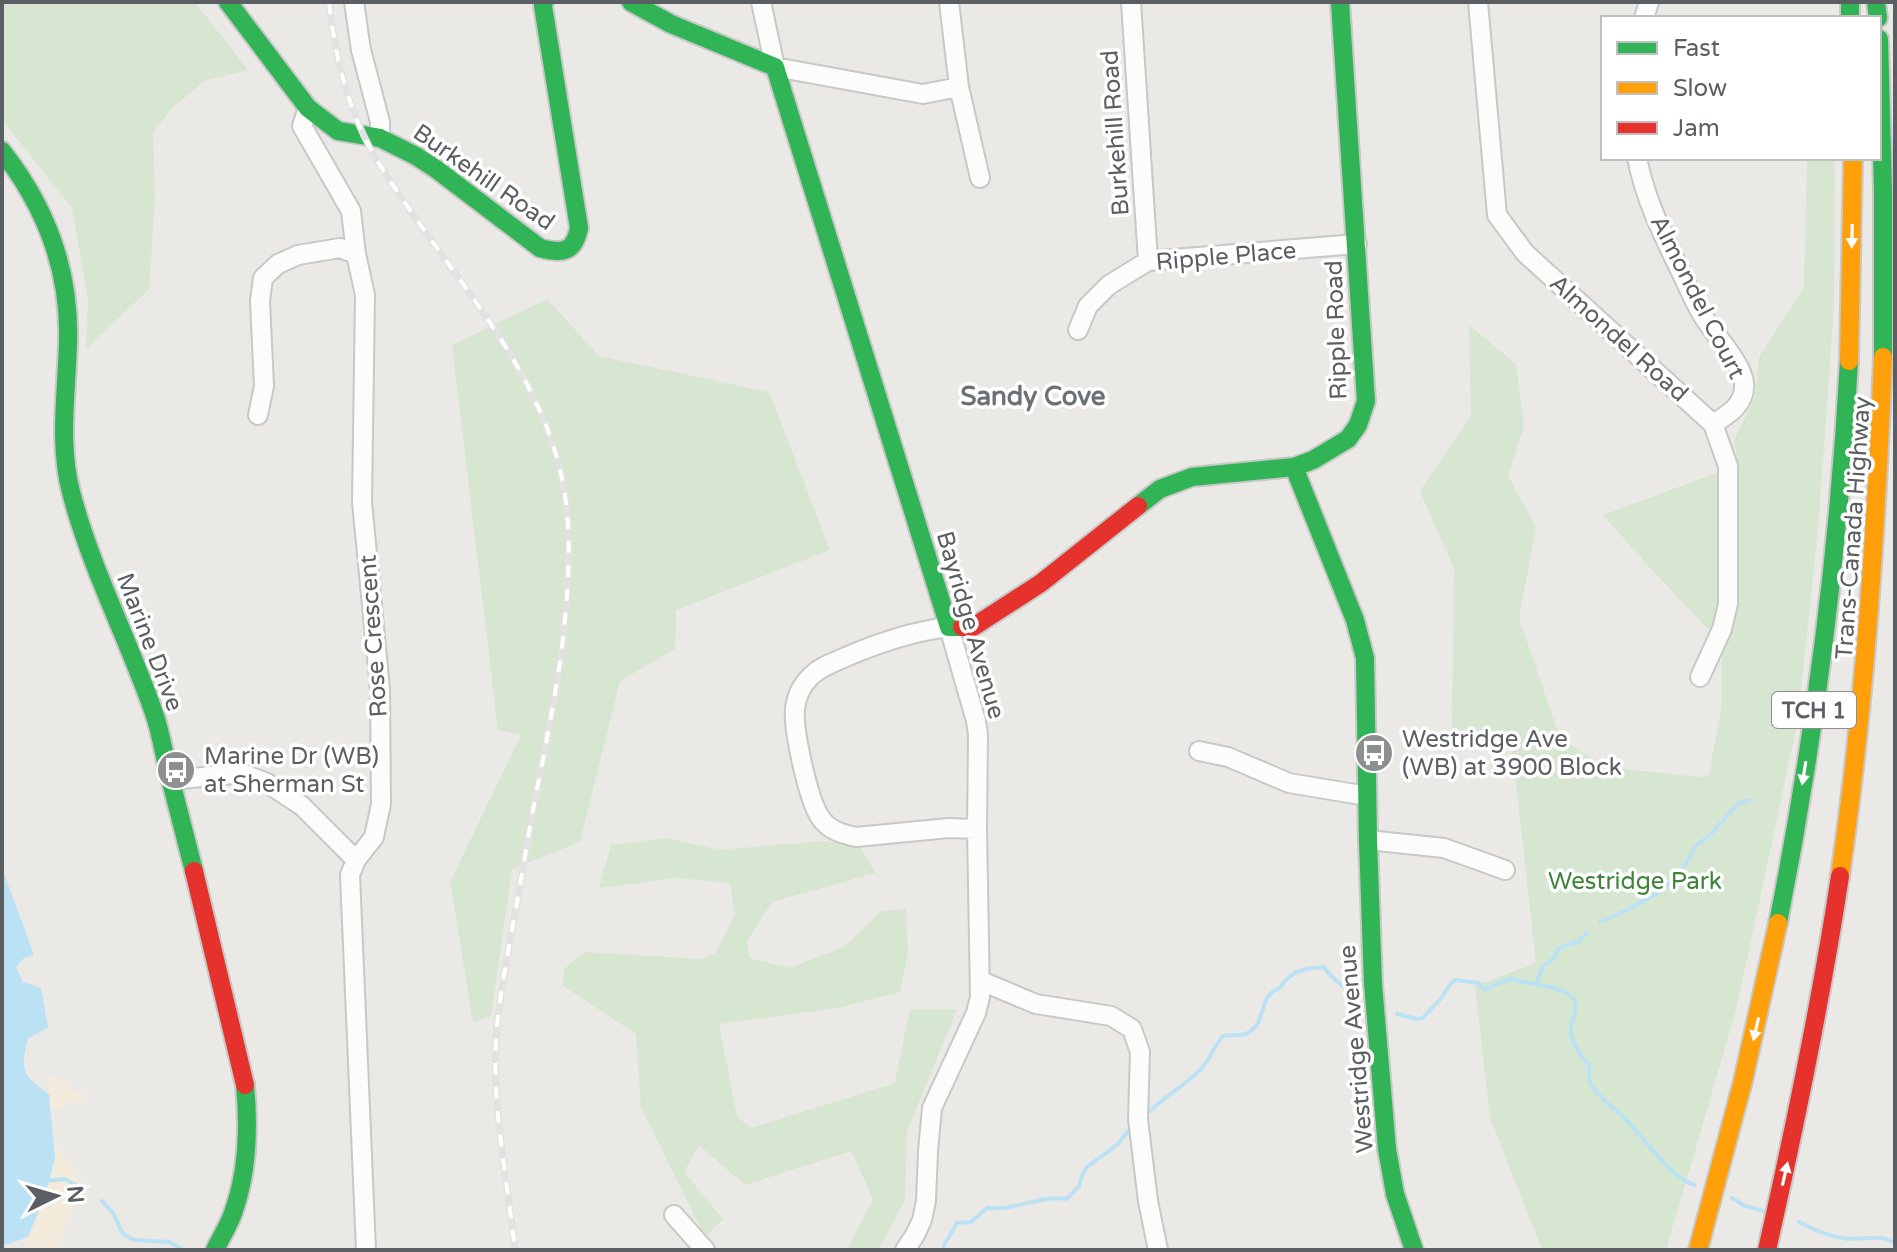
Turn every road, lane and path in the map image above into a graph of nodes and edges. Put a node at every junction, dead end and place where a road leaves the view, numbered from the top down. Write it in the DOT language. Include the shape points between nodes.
graph roads {
  1 [pos="228,2"];
  2 [pos="354,2"];
  3 [pos="544,2"];
  4 [pos="631,2"];
  5 [pos="761,2"];
  6 [pos="949,2"];
  7 [pos="1131,2"];
  8 [pos="1340,2"];
  9 [pos="1478,2"];
  10 [pos="775,67"];
  11 [pos="1881,86"];
  12 [pos="959,87"];
  13 [pos="308,108"];
  14 [pos="380,138"];
  15 [pos="2,151"];
  16 [pos="1637,160"];
  17 [pos="1853,160"];
  18 [pos="980,178"];
  19 [pos="1357,244"];
  20 [pos="356,254"];
  21 [pos="1148,261"];
  22 [pos="1078,330"];
  23 [pos="258,415"];
  24 [pos="1713,424"];
  25 [pos="1294,467"];
  26 [pos="949,627"];
  27 [pos="1700,677"];
  28 [pos="1199,751"];
  29 [pos="172,780"];
  30 [pos="1367,796"];
  31 [pos="977,829"];
  32 [pos="1368,840"];
  33 [pos="356,860"];
  34 [pos="1505,870"];
  35 [pos="981,981"];
  36 [pos="674,1215"];
  37 [pos="215,1250"];
  38 [pos="366,1250"];
  39 [pos="705,1250"];
  40 [pos="905,1250"];
  41 [pos="1158,1250"];
  42 [pos="1414,1250"];
  43 [pos="1698,1250"];
  44 [pos="1767,1250"];
  1 -- 13 [label="main road, Burkehill Road"];
  2 -- 14 [label="street"];
  3 -- 14 [label="main road, Burkehill Road" via="579,228 568,250 540,248 436,169"];
  4 -- 10 [label="main road"];
  5 -- 10 [label="street"];
  6 -- 12 [label="street"];
  7 -- 21 [label="street, Burkehill Road"];
  8 -- 19 [label="main road, Ripple Road"];
  9 -- 24 [label="street, Almondel Road" via="1497,215 1525,253"];
  10 -- 12 [label="street" via="923,94"];
  10 -- 26 [label="main road, Bayridge Avenue"];
  44 -- 11 [label="main road, Trans-Canada Highway / TCH 1, one-way" via="1827,974 1868,675 1887,339"];
  12 -- 18 [label="street"];
  13 -- 14 [label="main road, Burkehill Road" via="338,131"];
  13 -- 20 [label="street, Rose Crescent" via="302,126 351,211"];
  15 -- 29 [label="main road, Marine Drive" via="20,172 50,228 62,269 68,330 64,434 70,485 87,548 155,716"];
  16 -- 24 [label="street, Almondel Court" via="1659,227 1702,315 1745,380 1733,411"];
  17 -- 43 [label="main road, Trans-Canada Highway / TCH 1, one-way" via="1844,447 1821,667 1773,949"];
  19 -- 21 [label="street, Ripple Place"];
  19 -- 25 [label="main road, Ripple Road" via="1366,401 1348,439"];
  20 -- 23 [label="street" via="340,248 298,255 263,278 264,386"];
  20 -- 33 [label="street, Rose Crescent" via="365,295 362,502 380,689 381,804 374,837"];
  21 -- 22 [label="street, Ripple Place" via="1109,285 1088,306"];
  24 -- 27 [label="street, Almondel Road" via="1728,466 1728,604"];
  25 -- 26 [label="main road, Ripple Road" via="1192,477 1160,489 1041,583 973,627"];
  25 -- 30 [label="main road, Westridge Avenue" via="1365,658"];
  26 -- 31 [label="street, Bayridge Avenue" via="978,735"];
  26 -- 31 [label="street" via="878,643 820,668 798,696 796,732 813,801 832,829 856,837"];
  28 -- 30 [label="street" via="1228,757 1289,783"];
  29 -- 33 [label="street" via="241,773 267,783 302,806"];
  29 -- 37 [label="main road, Marine Drive" via="235,1038 248,1114 241,1185"];
  30 -- 32 [label="main road, Westridge Avenue"];
  31 -- 35 [label="street, Bayridge Avenue"];
  32 -- 34 [label="street" via="1444,848"];
  32 -- 42 [label="main road, Westridge Avenue" via="1387,1149"];
  33 -- 38 [label="street, Rose Crescent" via="350,875"];
  35 -- 40 [label="street, Bayridge Avenue" via="976,1013 932,1108 926,1201"];
  35 -- 41 [label="street" via="1036,1004 1111,1016 1132,1029 1140,1052 1138,1119"];
  36 -- 39 [label="street"];
}
